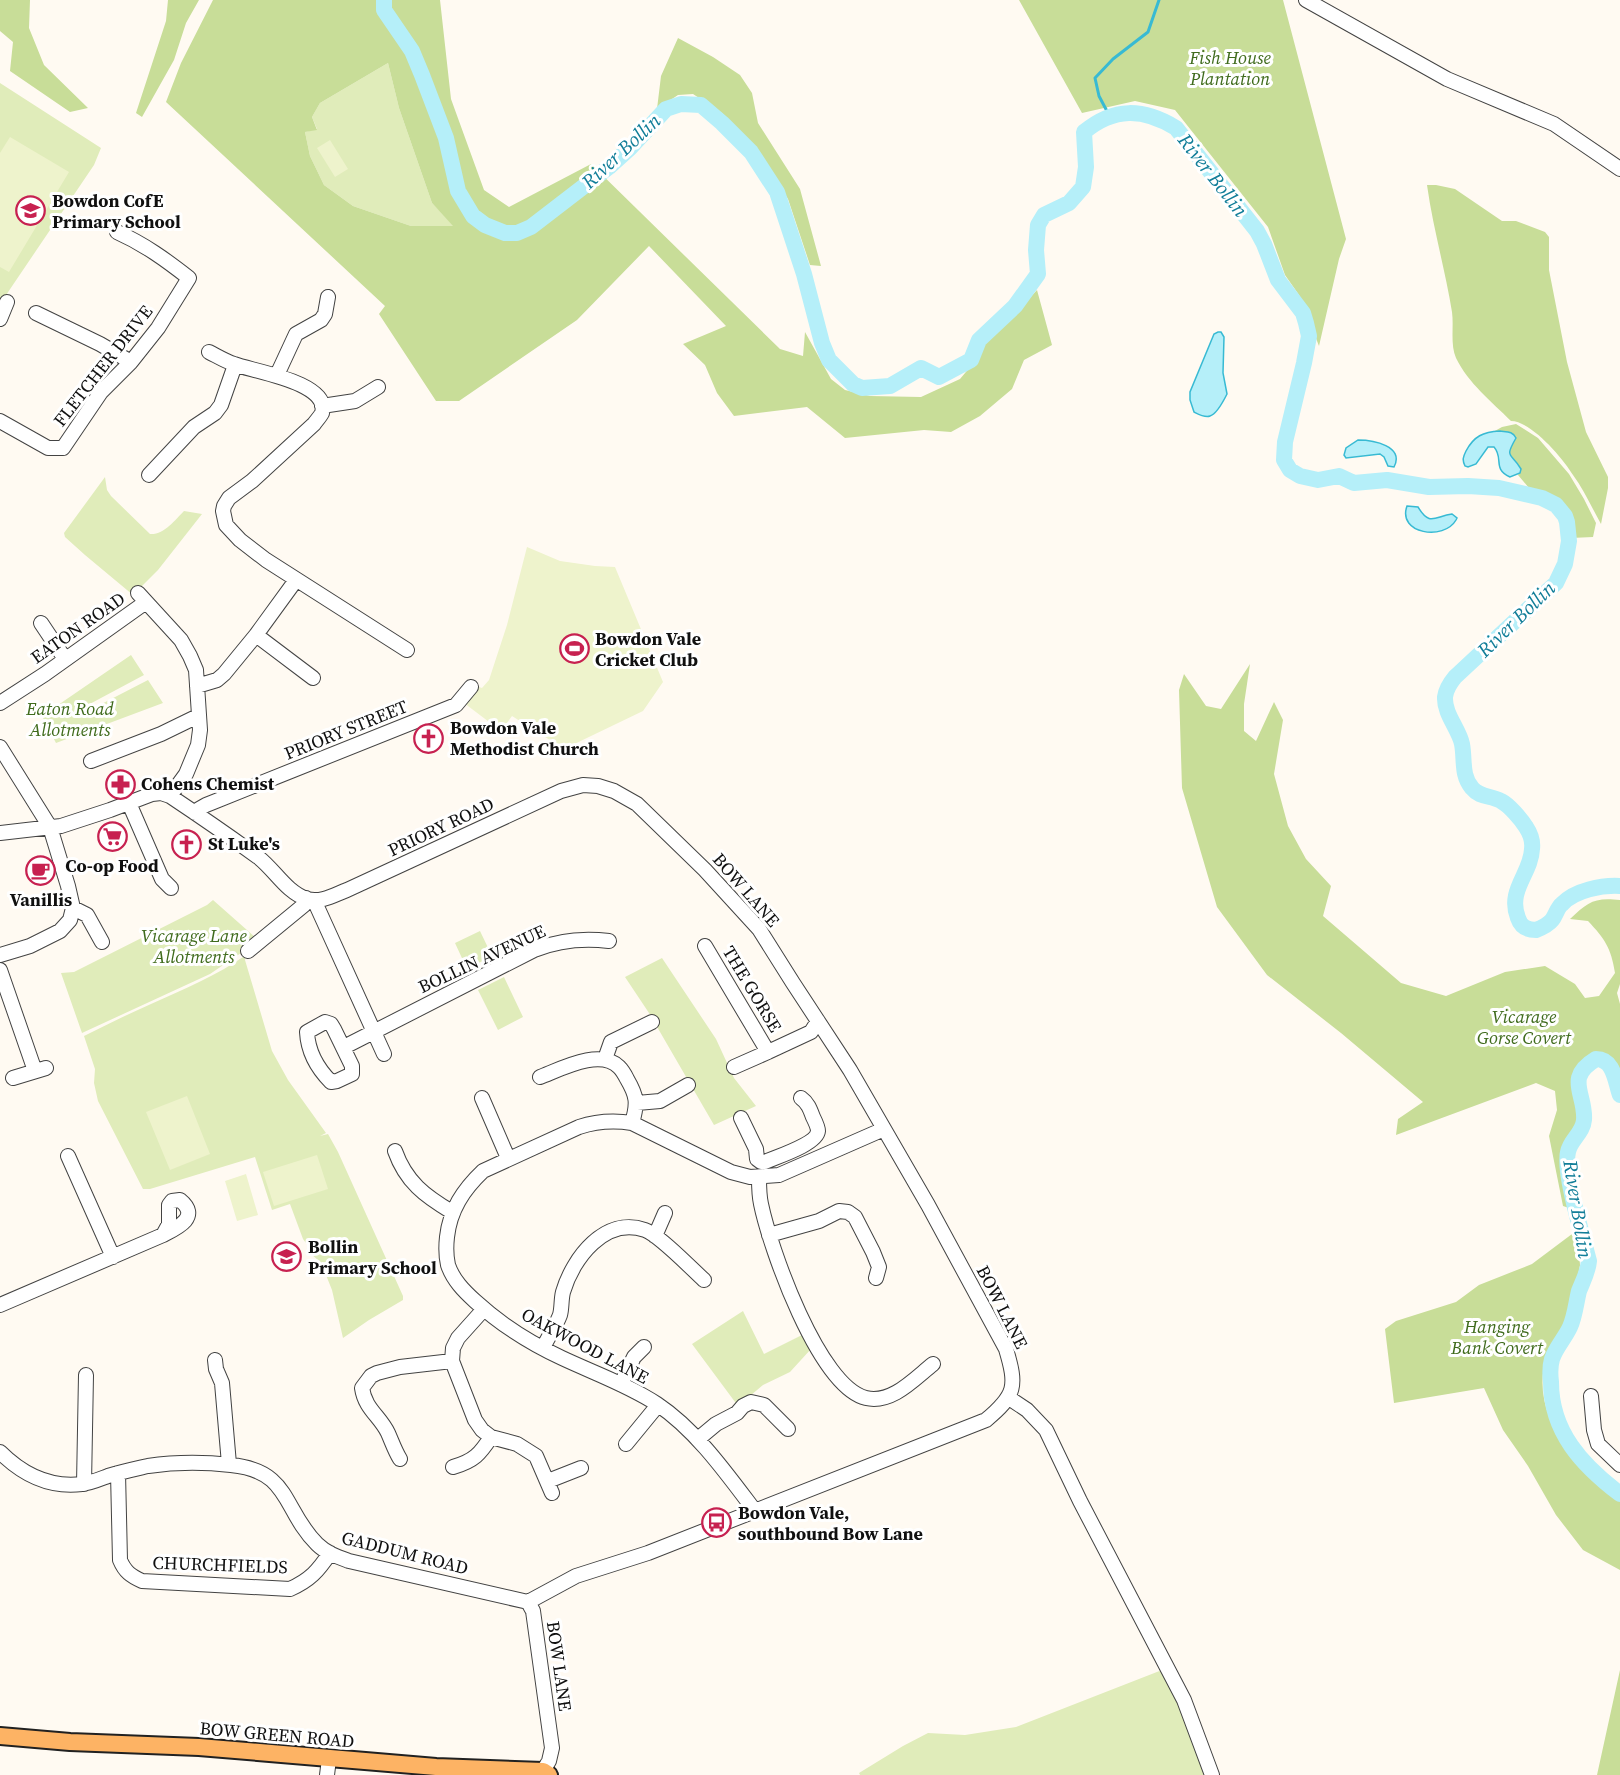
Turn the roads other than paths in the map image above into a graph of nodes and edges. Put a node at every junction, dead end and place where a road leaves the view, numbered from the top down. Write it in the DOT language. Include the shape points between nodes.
graph roads {
  1 [pos="1306,0"];
  2 [pos="1620,169"];
  3 [pos="117,231"];
  4 [pos="328,297"];
  5 [pos="7,302"];
  6 [pos="36,313"];
  7 [pos="0,319"];
  8 [pos="209,352"];
  9 [pos="130,362"];
  10 [pos="236,365"];
  11 [pos="277,375"];
  12 [pos="378,387"];
  13 [pos="322,406"];
  14 [pos="0,421"];
  15 [pos="149,475"];
  16 [pos="296,580"];
  17 [pos="41,623"];
  18 [pos="256,635"];
  19 [pos="407,650"];
  20 [pos="65,658"];
  21 [pos="313,678"];
  22 [pos="197,686"];
  23 [pos="471,687"];
  24 [pos="0,703"];
  25 [pos="198,716"];
  26 [pos="0,747"];
  27 [pos="91,761"];
  28 [pos="583,785"];
  29 [pos="170,796"];
  30 [pos="129,803"];
  31 [pos="195,813"];
  32 [pos="50,827"];
  33 [pos="0,833"];
  34 [pos="171,888"];
  35 [pos="310,899"];
  36 [pos="73,909"];
  37 [pos="609,941"];
  38 [pos="102,942"];
  39 [pos="705,946"];
  40 [pos="248,951"];
  41 [pos="0,955"];
  42 [pos="0,970"];
  43 [pos="818,1021"];
  44 [pos="652,1022"];
  45 [pos="374,1031"];
  46 [pos="344,1047"];
  47 [pos="768,1052"];
  48 [pos="384,1054"];
  49 [pos="604,1059"];
  50 [pos="734,1067"];
  51 [pos="540,1077"];
  52 [pos="13,1078"];
  53 [pos="688,1085"];
  54 [pos="482,1098"];
  55 [pos="801,1098"];
  56 [pos="638,1103"];
  57 [pos="741,1118"];
  58 [pos="632,1123"];
  59 [pos="884,1129"];
  60 [pos="798,1149"];
  61 [pos="395,1151"];
  62 [pos="68,1156"];
  63 [pos="508,1158"];
  64 [pos="805,1164"];
  65 [pos="759,1177"];
  66 [pos="452,1212"];
  67 [pos="665,1213"];
  68 [pos="163,1235"];
  69 [pos="769,1235"];
  70 [pos="654,1236"];
  71 [pos="113,1257"];
  72 [pos="876,1278"];
  73 [pos="704,1280"];
  74 [pos="0,1305"];
  75 [pos="484,1309"];
  76 [pos="644,1347"];
  77 [pos="543,1348"];
  78 [pos="215,1360"];
  79 [pos="452,1361"];
  80 [pos="933,1364"];
  81 [pos="86,1375"];
  82 [pos="621,1384"];
  83 [pos="1591,1396"];
  84 [pos="1009,1398"];
  85 [pos="658,1405"];
  86 [pos="788,1429"];
  87 [pos="491,1437"];
  88 [pos="698,1439"];
  89 [pos="626,1444"];
  90 [pos="1,1454"];
  91 [pos="400,1459"];
  92 [pos="229,1464"];
  93 [pos="1620,1466"];
  94 [pos="453,1467"];
  95 [pos="581,1468"];
  96 [pos="118,1473"];
  97 [pos="84,1484"];
  98 [pos="755,1511"];
  99 [pos="330,1553"];
  100 [pos="528,1602"];
  101 [pos="0,1736"];
  102 [pos="328,1767"];
  103 [pos="546,1773"];
  104 [pos="1212,1775"];
  1 -- 2 [label="street" via="1447,79 1554,124"];
  3 -- 9 [label="street, FLETCHER DRIVE" via="157,253 189,278 158,328"];
  4 -- 11 [label="street" via="325,314 296,334"];
  5 -- 7 [label="street"];
  6 -- 9 [label="street"];
  8 -- 10 [label="street"];
  9 -- 14 [label="street, FLETCHER DRIVE" via="101,392 63,448 48,448"];
  10 -- 11 [label="street"];
  10 -- 15 [label="street" via="215,413 194,427"];
  11 -- 13 [label="street" via="304,386"];
  12 -- 13 [label="street" via="355,401"];
  13 -- 16 [label="street" via="314,424 224,506 226,525 231,531"];
  16 -- 18 [label="street"];
  16 -- 19 [label="street"];
  17 -- 20 [label="street"];
  18 -- 21 [label="street"];
  18 -- 22 [label="street" via="224,674"];
  20 -- 22 [label="street, EATON ROAD" via="142,598 181,640 196,670"];
  20 -- 24 [label="street, EATON ROAD"];
  22 -- 25 [label="street"];
  23 -- 31 [label="street, PRIORY STREET" via="456,705 206,805"];
  25 -- 27 [label="street"];
  25 -- 29 [label="street" via="198,745 186,774"];
  26 -- 32 [label="street"];
  28 -- 35 [label="street, PRIORY ROAD" via="561,791 326,899"];
  28 -- 43 [label="street, BOW LANE" via="614,790 637,804 705,870 759,929"];
  29 -- 30 [label="street" via="152,794"];
  29 -- 31 [label="street"];
  30 -- 32 [label="street"];
  30 -- 34 [label="street" via="162,879"];
  31 -- 35 [label="street" via="260,859 298,895"];
  32 -- 33 [label="street"];
  32 -- 36 [label="street"];
  35 -- 40 [label="street"];
  35 -- 45 [label="street"];
  36 -- 38 [label="street" via="87,915"];
  36 -- 41 [label="street" via="70,920 60,931"];
  37 -- 45 [label="street, BOLLIN AVENUE" via="548,945"];
  39 -- 47 [label="street, THE GORSE"];
  42 -- 52 [label="street" via="40,1069"];
  43 -- 47 [label="street, THE GORSE" via="811,1032"];
  43 -- 59 [label="street, BOW LANE"];
  44 -- 49 [label="street" via="611,1042"];
  45 -- 46 [label="street, BOLLIN AVENUE"];
  45 -- 48 [label="street"];
  47 -- 50 [label="street, THE GORSE"];
  49 -- 51 [label="street" via="582,1062"];
  49 -- 56 [label="street" via="620,1068"];
  53 -- 56 [label="street" via="660,1101"];
  54 -- 63 [label="street"];
  55 -- 60 [label="street" via="807,1102 818,1131 816,1137"];
  56 -- 58 [label="street"];
  57 -- 60 [label="street" via="761,1162"];
  58 -- 63 [label="street, OAKWOOD LANE" via="591,1123"];
  58 -- 65 [label="street, OAKWOOD LANE" via="731,1172"];
  59 -- 64 [label="street, OAKWOOD LANE"];
  59 -- 84 [label="street, BOW LANE" via="1006,1349 1013,1385"];
  60 -- 64 [label="street"];
  61 -- 66 [label="street" via="410,1179 426,1197"];
  62 -- 71 [label="street"];
  63 -- 66 [label="street, OAKWOOD LANE" via="476,1177"];
  64 -- 65 [label="street, OAKWOOD LANE" via="779,1175"];
  65 -- 69 [label="street"];
  66 -- 75 [label="street, OAKWOOD LANE" via="446,1249 448,1264 463,1290"];
  67 -- 70 [label="street"];
  68 -- 71 [label="street"];
  69 -- 72 [label="street" via="839,1211 848,1212 855,1217 873,1252 879,1267"];
  69 -- 80 [label="street" via="795,1307 845,1386 866,1398 889,1396"];
  70 -- 73 [label="street"];
  70 -- 77 [label="street" via="645,1230 623,1227 593,1242 570,1275 560,1314"];
  71 -- 74 [label="street"];
  75 -- 77 [label="street, OAKWOOD LANE"];
  75 -- 79 [label="street" via="458,1338"];
  76 -- 82 [label="street" via="633,1357"];
  77 -- 82 [label="street, OAKWOOD LANE"];
  78 -- 92 [label="street" via="222,1383"];
  79 -- 87 [label="street" via="475,1420"];
  79 -- 91 [label="street" via="377,1373 362,1388 364,1399 388,1433"];
  81 -- 97 [label="street"];
  82 -- 85 [label="street, OAKWOOD LANE"];
  83 -- 93 [label="street" via="1598,1444"];
  84 -- 98 [label="street, BOW LANE" via="986,1420"];
  84 -- 104 [label="street" via="1046,1430 1184,1700"];
  85 -- 88 [label="street, OAKWOOD LANE"];
  85 -- 89 [label="street"];
  86 -- 88 [label="street" via="764,1405 751,1402"];
  87 -- 94 [label="street" via="479,1455"];
  87 -- 95 [label="street" via="517,1444 536,1456 550,1487"];
  88 -- 98 [label="street, OAKWOOD LANE"];
  90 -- 97 [label="street, GADDUM ROAD" via="37,1478 68,1485"];
  92 -- 96 [label="street, GADDUM ROAD" via="182,1463"];
  92 -- 99 [label="street, GADDUM ROAD" via="260,1471 276,1483 309,1535"];
  96 -- 97 [label="street, GADDUM ROAD"];
  96 -- 99 [label="street, CHURCHFIELDS" via="120,1560 124,1570 142,1581 290,1588 318,1571"];
  98 -- 100 [label="street, BOW LANE" via="576,1576"];
  99 -- 100 [label="street, GADDUM ROAD" via="349,1561"];
  100 -- 103 [label="street, BOW LANE" via="533,1611 552,1748"];
  101 -- 102 [label="main road, BOW GREEN ROAD" via="210,1748"];
  102 -- 103 [label="main road, BOW GREEN ROAD"];
}
